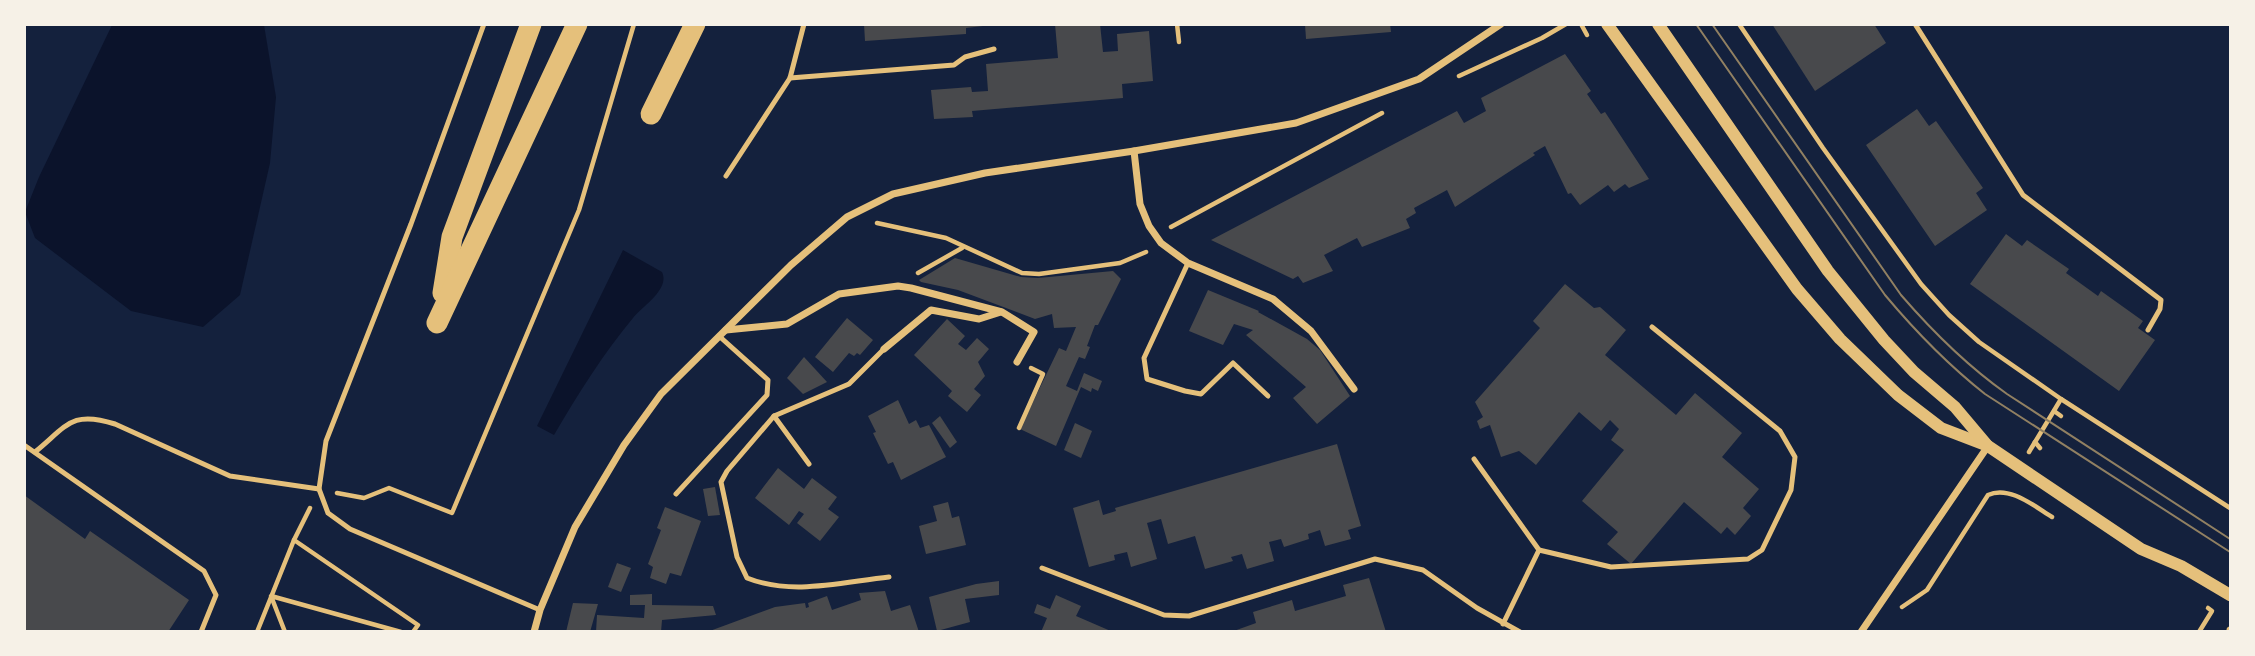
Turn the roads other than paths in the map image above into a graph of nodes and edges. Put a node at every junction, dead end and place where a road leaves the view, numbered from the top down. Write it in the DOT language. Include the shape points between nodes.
graph roads {
  1 [pos="484,24"];
  2 [pos="531,24"];
  3 [pos="577,24"];
  4 [pos="695,24"];
  5 [pos="803,24"];
  6 [pos="1501,24"];
  7 [pos="1607,24"];
  8 [pos="1658,24"];
  9 [pos="1914,24"];
  10 [pos="994,49"];
  11 [pos="790,78"];
  12 [pos="651,114"];
  13 [pos="1134,151"];
  14 [pos="726,176"];
  15 [pos="1188,263"];
  16 [pos="1002,312"];
  17 [pos="1652,327"];
  18 [pos="726,330"];
  19 [pos="2148,330"];
  20 [pos="719,336"];
  21 [pos="884,349"];
  22 [pos="1017,362"];
  23 [pos="1354,389"];
  24 [pos="1268,396"];
  25 [pos="774,416"];
  26 [pos="24,445"];
  27 [pos="1988,446"];
  28 [pos="35,452"];
  29 [pos="1474,459"];
  30 [pos="808,464"];
  31 [pos="319,489"];
  32 [pos="676,494"];
  33 [pos="1539,550"];
  34 [pos="1042,568"];
  35 [pos="889,577"];
  36 [pos="2231,594"];
  37 [pos="540,610"];
  38 [pos="1503,624"];
  39 [pos="201,632"];
  40 [pos="534,632"];
  41 [pos="1520,632"];
  42 [pos="1861,632"];
  1 -- 31 [label="lane" via="326,441"];
  2 -- 3 [label="highway" via="453,237 437,323"];
  4 -- 12 [label="highway"];
  5 -- 11 [label="lane"];
  6 -- 13 [label="street" via="1419,79 1296,123"];
  7 -- 27 [label="street" via="1797,289 1840,339 1898,396 1941,428"];
  8 -- 27 [label="street" via="1828,271 1884,340 1955,407"];
  9 -- 19 [label="lane" via="2023,195 2161,300"];
  10 -- 11 [label="lane" via="954,65"];
  11 -- 14 [label="lane"];
  13 -- 15 [label="street" via="1140,204 1149,226 1161,243"];
  13 -- 18 [label="street" via="985,173 892,194 847,217"];
  15 -- 23 [label="street" via="1273,299 1311,331"];
  15 -- 24 [label="lane" via="1144,358 1147,379 1201,394 1233,363"];
  16 -- 18 [label="street" via="898,286 839,294 787,324"];
  16 -- 21 [label="street" via="979,319 931,310"];
  16 -- 22 [label="street" via="1034,332"];
  17 -- 33 [label="lane" via="1780,431 1795,457 1791,491 1762,550 1748,559 1611,568"];
  18 -- 20 [label="street"];
  20 -- 32 [label="lane" via="768,380 767,395"];
  20 -- 37 [label="street" via="661,394 624,445 575,527"];
  21 -- 25 [label="lane" via="849,384"];
  25 -- 30 [label="lane"];
  25 -- 35 [label="lane" via="721,482 737,557 747,578 788,588"];
  26 -- 28 [label="lane"];
  27 -- 36 [label="street" via="2141,549"];
  27 -- 42 [label="street"];
  28 -- 31 [label="lane" via="78,418 96,418 230,477"];
  28 -- 39 [label="lane" via="204,572 216,595"];
  29 -- 33 [label="lane"];
  31 -- 37 [label="lane" via="328,513 350,529"];
  33 -- 38 [label="lane"];
  34 -- 38 [label="lane" via="1164,615 1189,616 1375,559 1423,570"];
  37 -- 40 [label="street"];
  38 -- 41 [label="lane"];
}
